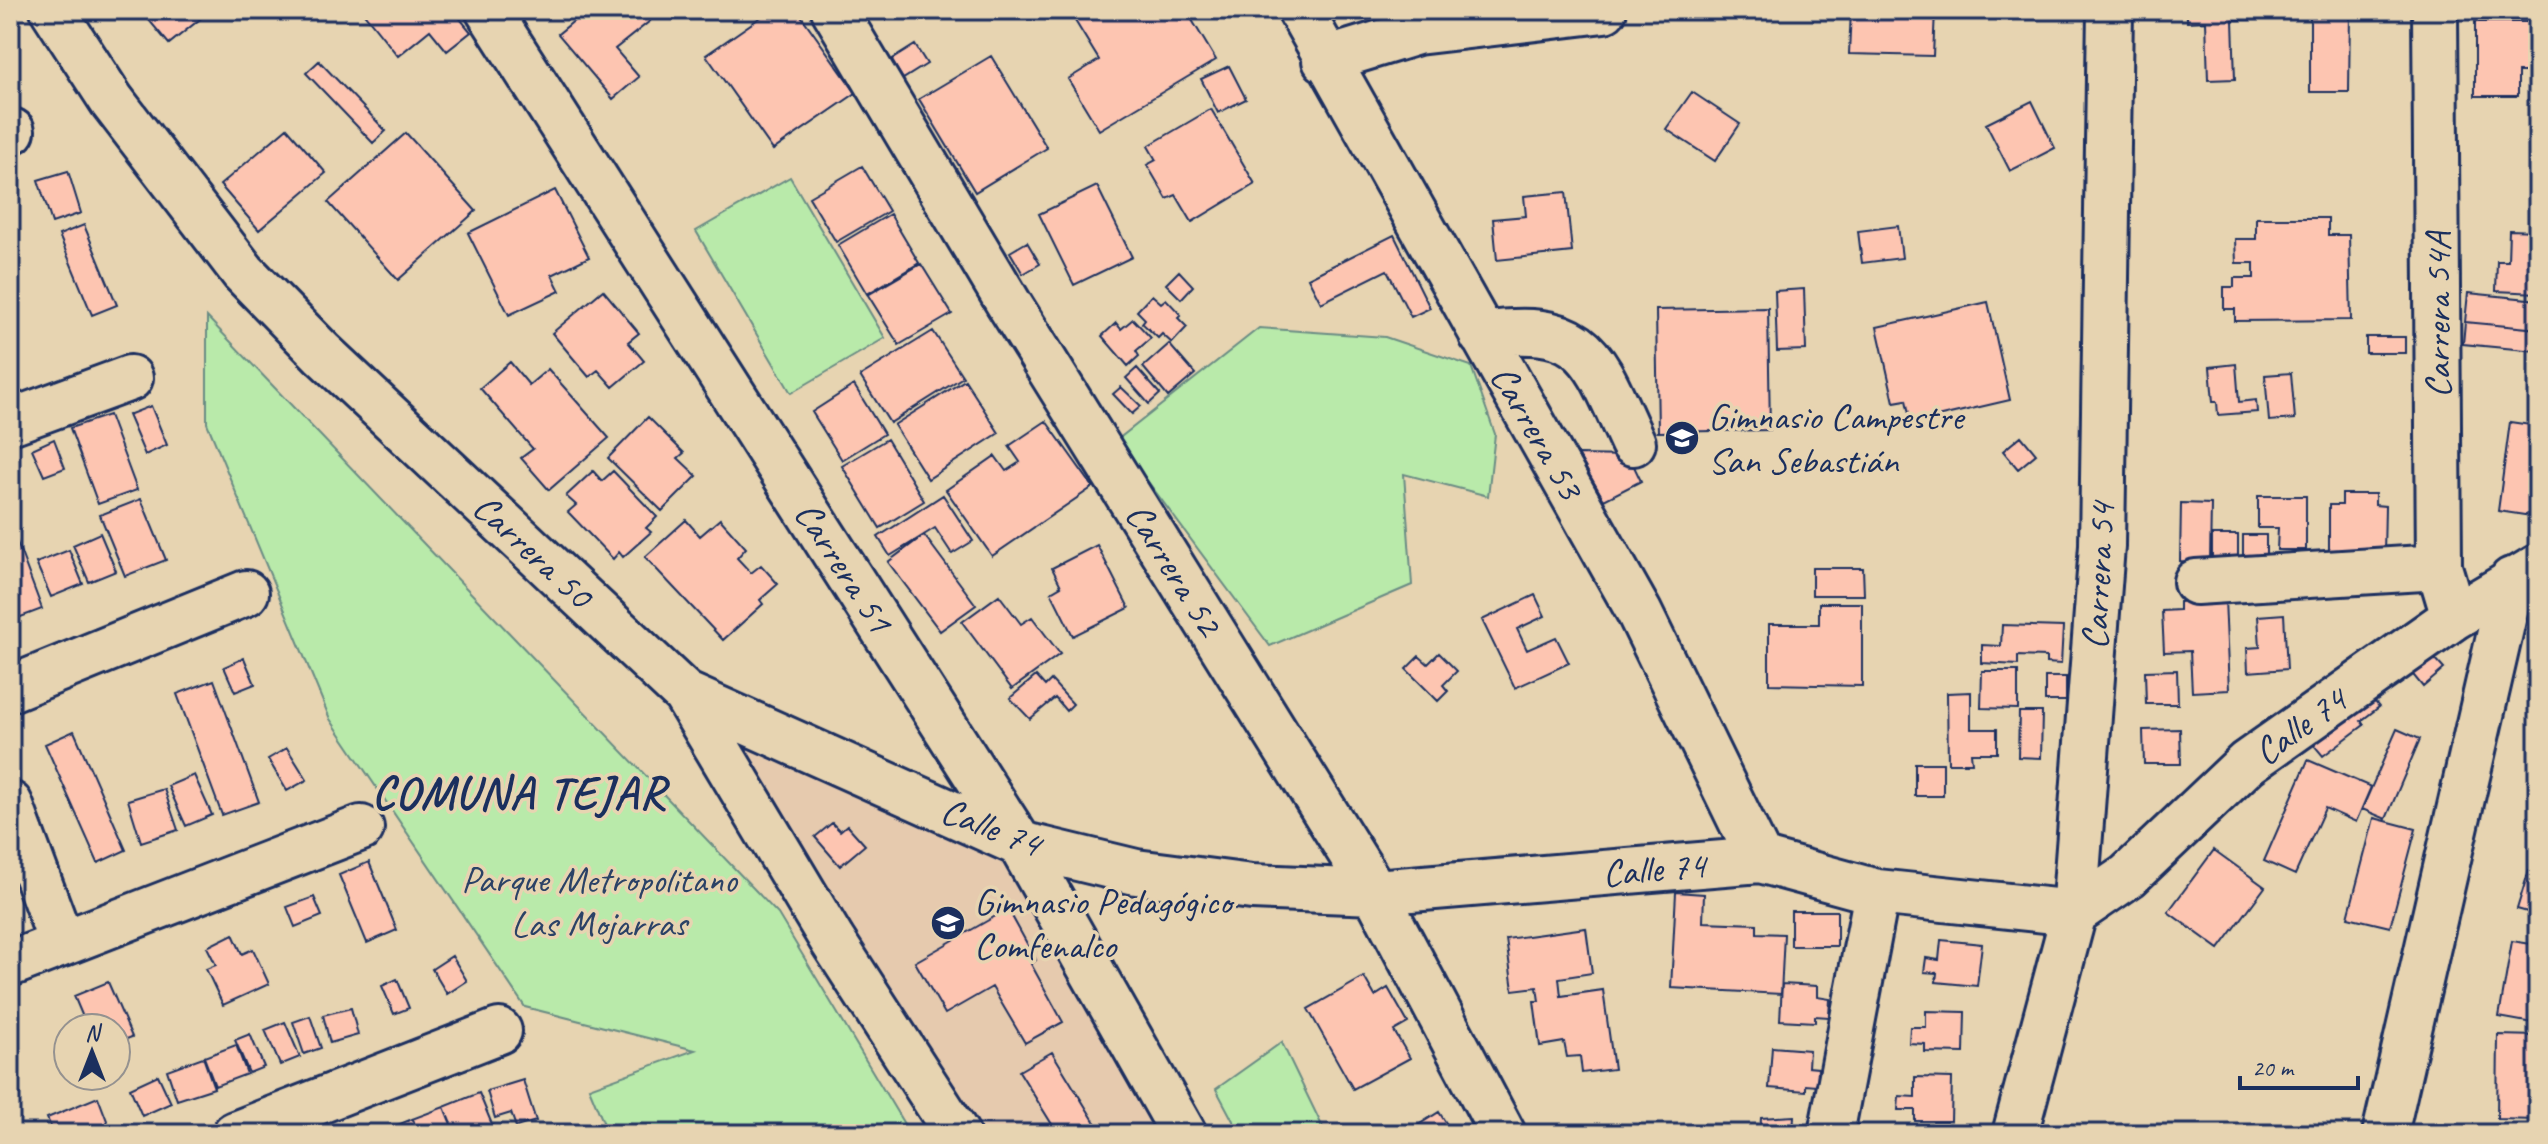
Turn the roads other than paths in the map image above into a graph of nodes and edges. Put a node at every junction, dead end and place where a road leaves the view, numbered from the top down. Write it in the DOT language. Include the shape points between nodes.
graph roads {
  1 [pos="53,10"];
  2 [pos="488,10"];
  3 [pos="834,10"];
  4 [pos="1300,10"];
  5 [pos="1604,10"];
  6 [pos="2110,10"];
  7 [pos="2435,10"];
  8 [pos="1325,60"];
  9 [pos="1482,335"];
  10 [pos="130,378"];
  11 [pos="10,422"];
  12 [pos="1633,443"];
  13 [pos="2439,567"];
  14 [pos="2525,574"];
  15 [pos="2196,582"];
  16 [pos="246,593"];
  17 [pos="2454,617"];
  18 [pos="10,689"];
  19 [pos="685,694"];
  20 [pos="10,804"];
  21 [pos="361,828"];
  22 [pos="1020,844"];
  23 [pos="1760,860"];
  24 [pos="1375,892"];
  25 [pos="1877,892"];
  26 [pos="2074,913"];
  27 [pos="62,944"];
  28 [pos="10,964"];
  29 [pos="499,1031"];
  30 [pos="235,1134"];
  31 [pos="957,1134"];
  32 [pos="1184,1134"];
  33 [pos="1503,1134"];
  34 [pos="1831,1134"];
  35 [pos="2015,1134"];
  36 [pos="2385,1134"];
  1 -- 19 [label="street, Carrera 50" via="112,101 243,272 322,353"];
  2 -- 22 [label="street, Carrera 51"];
  3 -- 24 [label="street, Carrera 52" via="1009,304"];
  4 -- 8 [label="street, Carrera 53"];
  5 -- 8 [label="street" via="1417,32"];
  6 -- 26 [label="street, Carrera 54" via="2102,546"];
  7 -- 13 [label="street, Carrera 54A"];
  8 -- 9 [label="street, Carrera 53"];
  9 -- 12 [label="street" via="1552,333 1582,346"];
  9 -- 23 [label="street, Carrera 53" via="1639,612"];
  10 -- 11 [label="street"];
  13 -- 15 [label="street"];
  13 -- 17 [label="street, Carrera 54A"];
  14 -- 17 [label="street, Calle 74"];
  14 -- 36 [label="street"];
  16 -- 18 [label="street"];
  17 -- 26 [label="street, Calle 74" via="2247,763 2128,876"];
  19 -- 22 [label="street, Calle 74"];
  19 -- 31 [label="street, Carrera 50" via="832,940"];
  20 -- 27 [label="street"];
  21 -- 27 [label="street"];
  22 -- 24 [label="street, Calle 74" via="1136,872 1252,887"];
  22 -- 32 [label="street, Carrera 51"];
  23 -- 24 [label="street, Calle 74"];
  23 -- 25 [label="street, Calle 74"];
  24 -- 33 [label="street, Carrera 52"];
  25 -- 26 [label="street, Calle 74"];
  25 -- 34 [label="street"];
  26 -- 35 [label="street, Carrera 54"];
  27 -- 28 [label="street"];
  29 -- 30 [label="street"];
}
